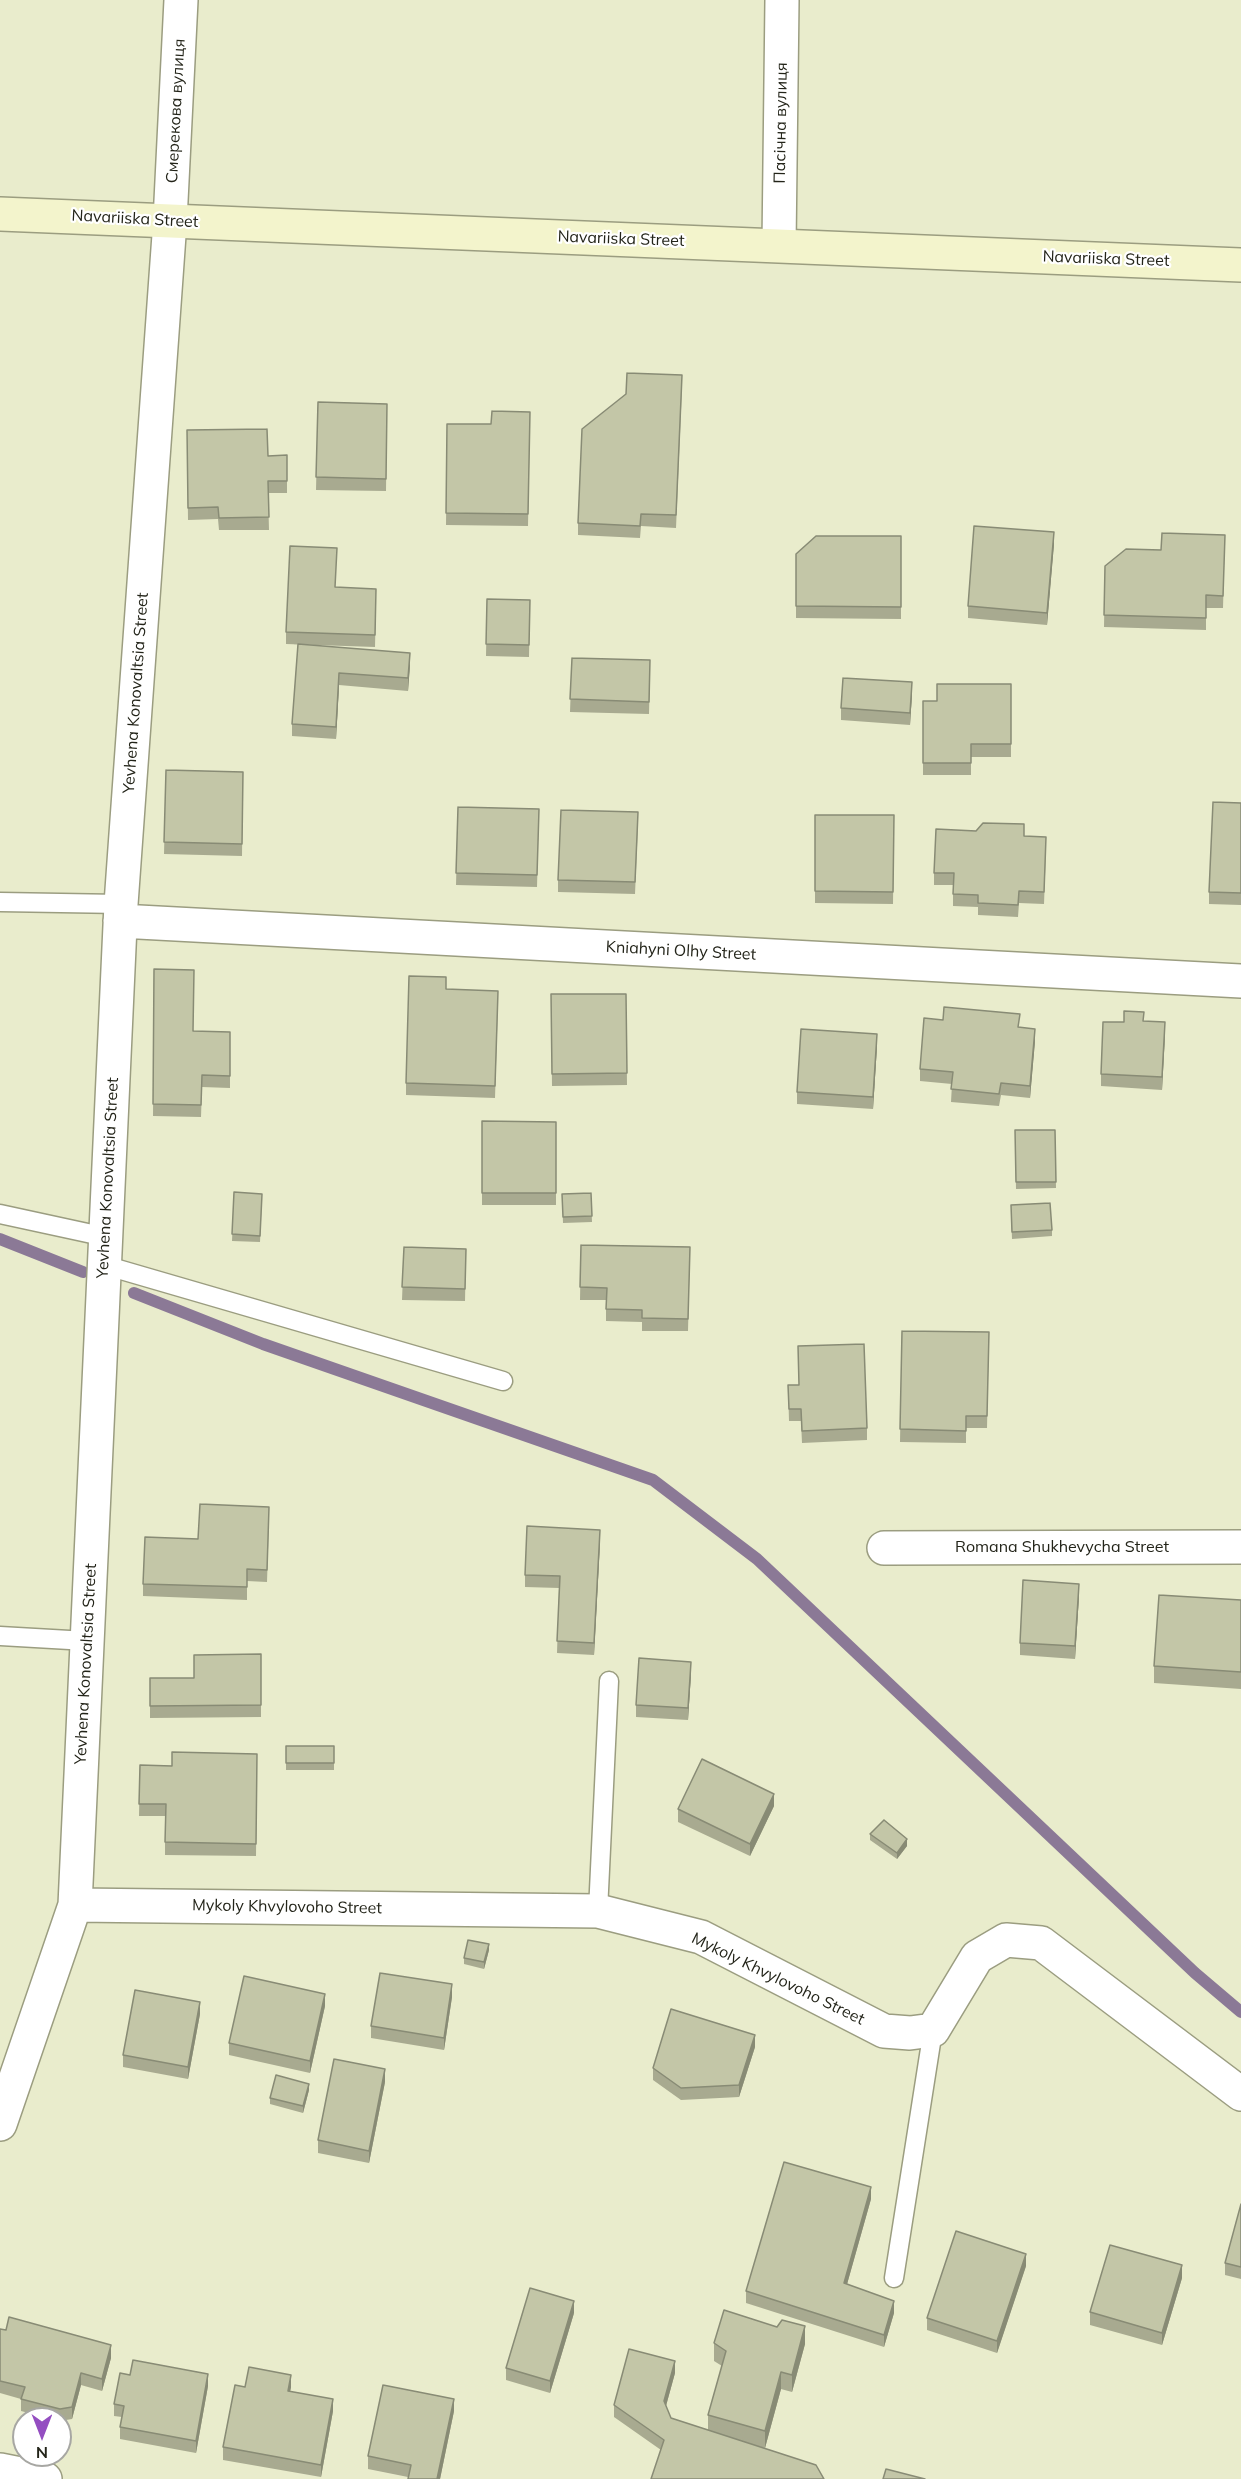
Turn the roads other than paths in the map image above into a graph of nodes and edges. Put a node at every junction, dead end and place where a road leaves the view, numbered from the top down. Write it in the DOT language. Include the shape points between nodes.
graph roads {
  1 [pos="181,0"];
  2 [pos="782,0"];
  3 [pos="0,214"];
  4 [pos="171,221"];
  5 [pos="779,245"];
  6 [pos="1241,265"];
  7 [pos="0,902"];
  8 [pos="121,913"];
  9 [pos="1241,981"];
  10 [pos="0,1214"];
  11 [pos="105,1251"];
  12 [pos="502,1381"];
  13 [pos="1241,1546"];
  14 [pos="884,1548"];
  15 [pos="0,1636"];
  16 [pos="87,1641"];
  17 [pos="609,1681"];
  18 [pos="75,1905"];
  19 [pos="598,1911"];
  20 [pos="933,2030"];
  21 [pos="1241,2094"];
  22 [pos="0,2124"];
  23 [pos="894,2278"];
  24 [pos="0,2470"];
  25 [pos="45,2479"];
  1 -- 4 [label="street, Смерекова вулиця"];
  2 -- 5 [label="street, Пасічна вулиця"];
  3 -- 4 [label="street, Navariiska Street"];
  4 -- 5 [label="street, Navariiska Street"];
  4 -- 8 [label="street, Yevhena Konovaltsia Street"];
  5 -- 6 [label="street, Navariiska Street"];
  7 -- 8 [label="lane"];
  8 -- 9 [label="street, Kniahyni Olhy Street"];
  8 -- 11 [label="street, Yevhena Konovaltsia Street"];
  10 -- 11 [label="lane"];
  11 -- 12 [label="lane"];
  11 -- 16 [label="street, Yevhena Konovaltsia Street"];
  13 -- 14 [label="street, Romana Shukhevycha Street"];
  15 -- 16 [label="lane"];
  16 -- 18 [label="street, Yevhena Konovaltsia Street"];
  17 -- 19 [label="lane"];
  18 -- 19 [label="street, Mykoly Khvylovoho Street"];
  18 -- 22 [label="street, Yevhena Konovaltsia Street"];
  19 -- 20 [label="street, Mykoly Khvylovoho Street" via="701,1937 884,2031"];
  20 -- 21 [label="street" via="977,1957 1006,1940 1041,1943"];
  20 -- 23 [label="lane"];
  24 -- 25 [label="street"];
}
